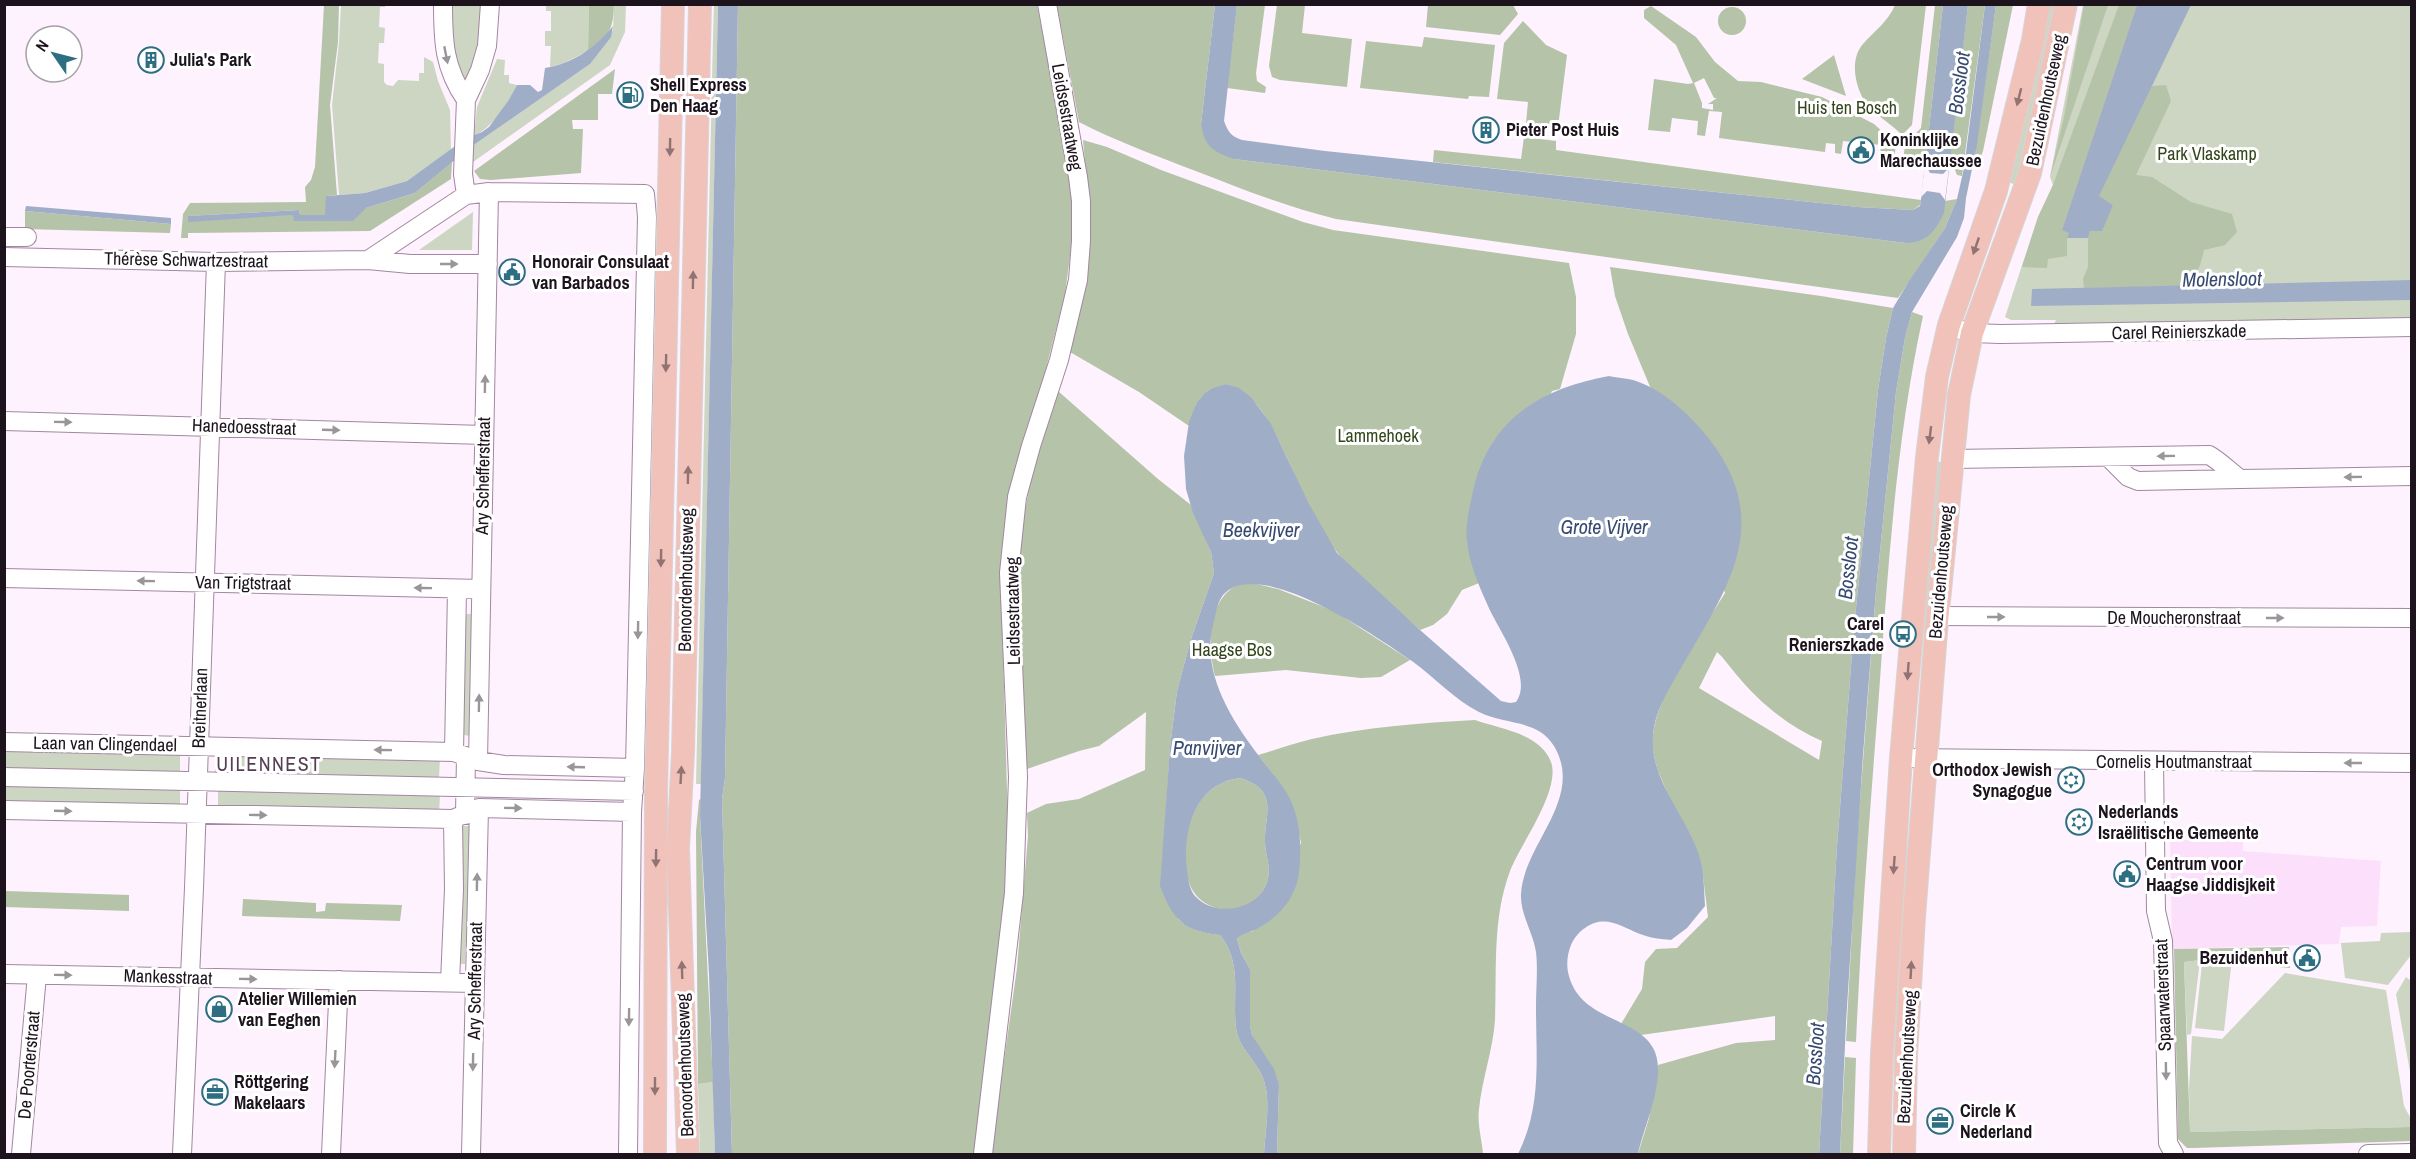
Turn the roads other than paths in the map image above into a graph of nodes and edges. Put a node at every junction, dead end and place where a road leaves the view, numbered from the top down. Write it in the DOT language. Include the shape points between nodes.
graph roads {
  1 [pos="442,4"];
  2 [pos="490,4"];
  3 [pos="673,4"];
  4 [pos="700,4"];
  5 [pos="1047,4"];
  6 [pos="2039,4"];
  7 [pos="2066,4"];
  8 [pos="466,100"];
  9 [pos="489,192"];
  10 [pos="466,195"];
  11 [pos="4,237"];
  12 [pos="27,237"];
  13 [pos="4,257"];
  14 [pos="368,260"];
  15 [pos="216,262"];
  16 [pos="488,264"];
  17 [pos="1949,325"];
  18 [pos="2412,327"];
  19 [pos="1972,333"];
  20 [pos="4,421"];
  21 [pos="210,426"];
  22 [pos="484,435"];
  23 [pos="2108,457"];
  24 [pos="1951,459"];
  25 [pos="2412,476"];
  26 [pos="2240,478"];
  27 [pos="4,578"];
  28 [pos="204,582"];
  29 [pos="457,589"];
  30 [pos="481,590"];
  31 [pos="1937,616"];
  32 [pos="2412,618"];
  33 [pos="4,742"];
  34 [pos="199,746"];
  35 [pos="466,756"];
  36 [pos="1901,758"];
  37 [pos="1926,759"];
  38 [pos="2154,762"];
  39 [pos="2412,763"];
  40 [pos="635,768"];
  41 [pos="4,777"];
  42 [pos="198,781"];
  43 [pos="465,787"];
  44 [pos="634,791"];
  45 [pos="4,810"];
  46 [pos="632,812"];
  47 [pos="196,814"];
  48 [pos="465,814"];
  49 [pos="4,974"];
  50 [pos="37,975"];
  51 [pos="190,978"];
  52 [pos="339,980"];
  53 [pos="450,982"];
  54 [pos="475,983"];
  55 [pos="628,1133"];
  56 [pos="2412,1154"];
  57 [pos="21,1155"];
  58 [pos="182,1155"];
  59 [pos="331,1155"];
  60 [pos="471,1155"];
  61 [pos="628,1155"];
  62 [pos="639,1155"];
  63 [pos="655,1155"];
  64 [pos="688,1155"];
  65 [pos="982,1155"];
  66 [pos="1879,1155"];
  67 [pos="1904,1155"];
  68 [pos="2174,1155"];
  69 [pos="2368,1155"];
  1 -- 8 [label="street, one-way" via="449,71"];
  2 -- 8 [label="street" via="487,46"];
  3 -- 63 [label="main road, Benoordenhoutseweg, one-way" via="656,794"];
  64 -- 4 [label="main road, Benoordenhoutseweg, one-way" via="678,826 683,752"];
  5 -- 65 [label="street, Leidsestraatweg" via="1078,177 1081,241 1070,320 1017,497 1009,573 1018,777 1014,893"];
  6 -- 17 [label="main road, Bezuidenhoutseweg, one-way" via="1996,191"];
  7 -- 19 [label="main road, Bezuidenhoutseweg" via="2030,173"];
  8 -- 10 [label="street"];
  9 -- 10 [label="street"];
  9 -- 16 [label="street, Ary Schefferstraat"];
  9 -- 40 [label="street, one-way" via="645,194"];
  10 -- 14 [label="street"];
  11 -- 12 [label="street"];
  13 -- 15 [label="street, Thérèse Schwartzestraat"];
  14 -- 15 [label="street, Thérèse Schwartzestraat"];
  14 -- 16 [label="street, Thérèse Schwartzestraat, one-way"];
  15 -- 21 [label="street, Breitnerlaan"];
  22 -- 16 [label="street, Ary Schefferstraat, one-way"];
  17 -- 19 [label="street, Carel Reinierszkade"];
  17 -- 36 [label="main road, Bezuidenhoutseweg, one-way" via="1937,377 1927,457"];
  18 -- 19 [label="street, Carel Reinierszkade"];
  19 -- 24 [label="main road, Bezuidenhoutseweg"];
  20 -- 21 [label="street, Hanedoesstraat, one-way"];
  21 -- 22 [label="street, Hanedoesstraat, one-way"];
  21 -- 28 [label="street, Breitnerlaan"];
  22 -- 30 [label="street, Ary Schefferstraat"];
  23 -- 24 [label="street"];
  26 -- 23 [label="street, one-way" via="2209,455"];
  23 -- 26 [label="street" via="2128,477 2138,481"];
  24 -- 31 [label="main road, Bezuidenhoutseweg"];
  25 -- 26 [label="street, one-way"];
  28 -- 27 [label="street, Van Trigtstraat, one-way"];
  29 -- 28 [label="street, Van Trigtstraat, one-way"];
  28 -- 34 [label="street, Breitnerlaan"];
  29 -- 30 [label="street, Van Trigtstraat"];
  29 -- 35 [label="street, Ary Schefferstraat"];
  35 -- 30 [label="street, Ary Schefferstraat, one-way"];
  31 -- 32 [label="street, De Moucheronstraat, one-way"];
  31 -- 37 [label="main road, Bezuidenhoutseweg"];
  33 -- 34 [label="street, Laan van Clingendael"];
  35 -- 34 [label="street, Laan van Clingendael, one-way"];
  34 -- 42 [label="street, Breitnerlaan"];
  40 -- 35 [label="street, Laan van Clingendael, one-way" via="504,765"];
  35 -- 43 [label="street, Ary Schefferstraat"];
  36 -- 37 [label="street, Cornelis Houtmanstraat"];
  36 -- 66 [label="main road, Bezuidenhoutseweg, one-way"];
  37 -- 38 [label="street, Cornelis Houtmanstraat"];
  67 -- 37 [label="main road, Bezuidenhoutseweg, one-way" via="1906,1055"];
  39 -- 38 [label="street, Cornelis Houtmanstraat, one-way"];
  38 -- 68 [label="street, Spaarwaterstraat, one-way" via="2156,911 2163,940 2168,1143"];
  40 -- 44 [label="street"];
  41 -- 42 [label="street, Laan van Clingendael"];
  42 -- 43 [label="street, Laan van Clingendael"];
  42 -- 47 [label="street, Breitnerlaan"];
  43 -- 44 [label="street, Laan van Clingendael"];
  43 -- 48 [label="street, Ary Schefferstraat"];
  44 -- 46 [label="street"];
  45 -- 47 [label="street, one-way"];
  48 -- 46 [label="street, one-way"];
  46 -- 55 [label="street, one-way"];
  47 -- 48 [label="street, one-way"];
  47 -- 51 [label="street, Breitnerlaan"];
  48 -- 53 [label="street, Ary Schefferstraat" via="454,889"];
  54 -- 48 [label="street, Ary Schefferstraat, one-way"];
  49 -- 50 [label="street, Mankesstraat"];
  50 -- 51 [label="street, Mankesstraat, one-way"];
  50 -- 57 [label="street, De Poorterstraat"];
  51 -- 52 [label="street, Mankesstraat, one-way"];
  51 -- 58 [label="street, Breitnerlaan"];
  52 -- 53 [label="street, Mankesstraat"];
  52 -- 59 [label="street, one-way"];
  53 -- 54 [label="street, Mankesstraat"];
  54 -- 60 [label="street, Ary Schefferstraat, one-way"];
  55 -- 61 [label="street"];
  55 -- 62 [label="street"];
  56 -- 69 [label="street"];
}
